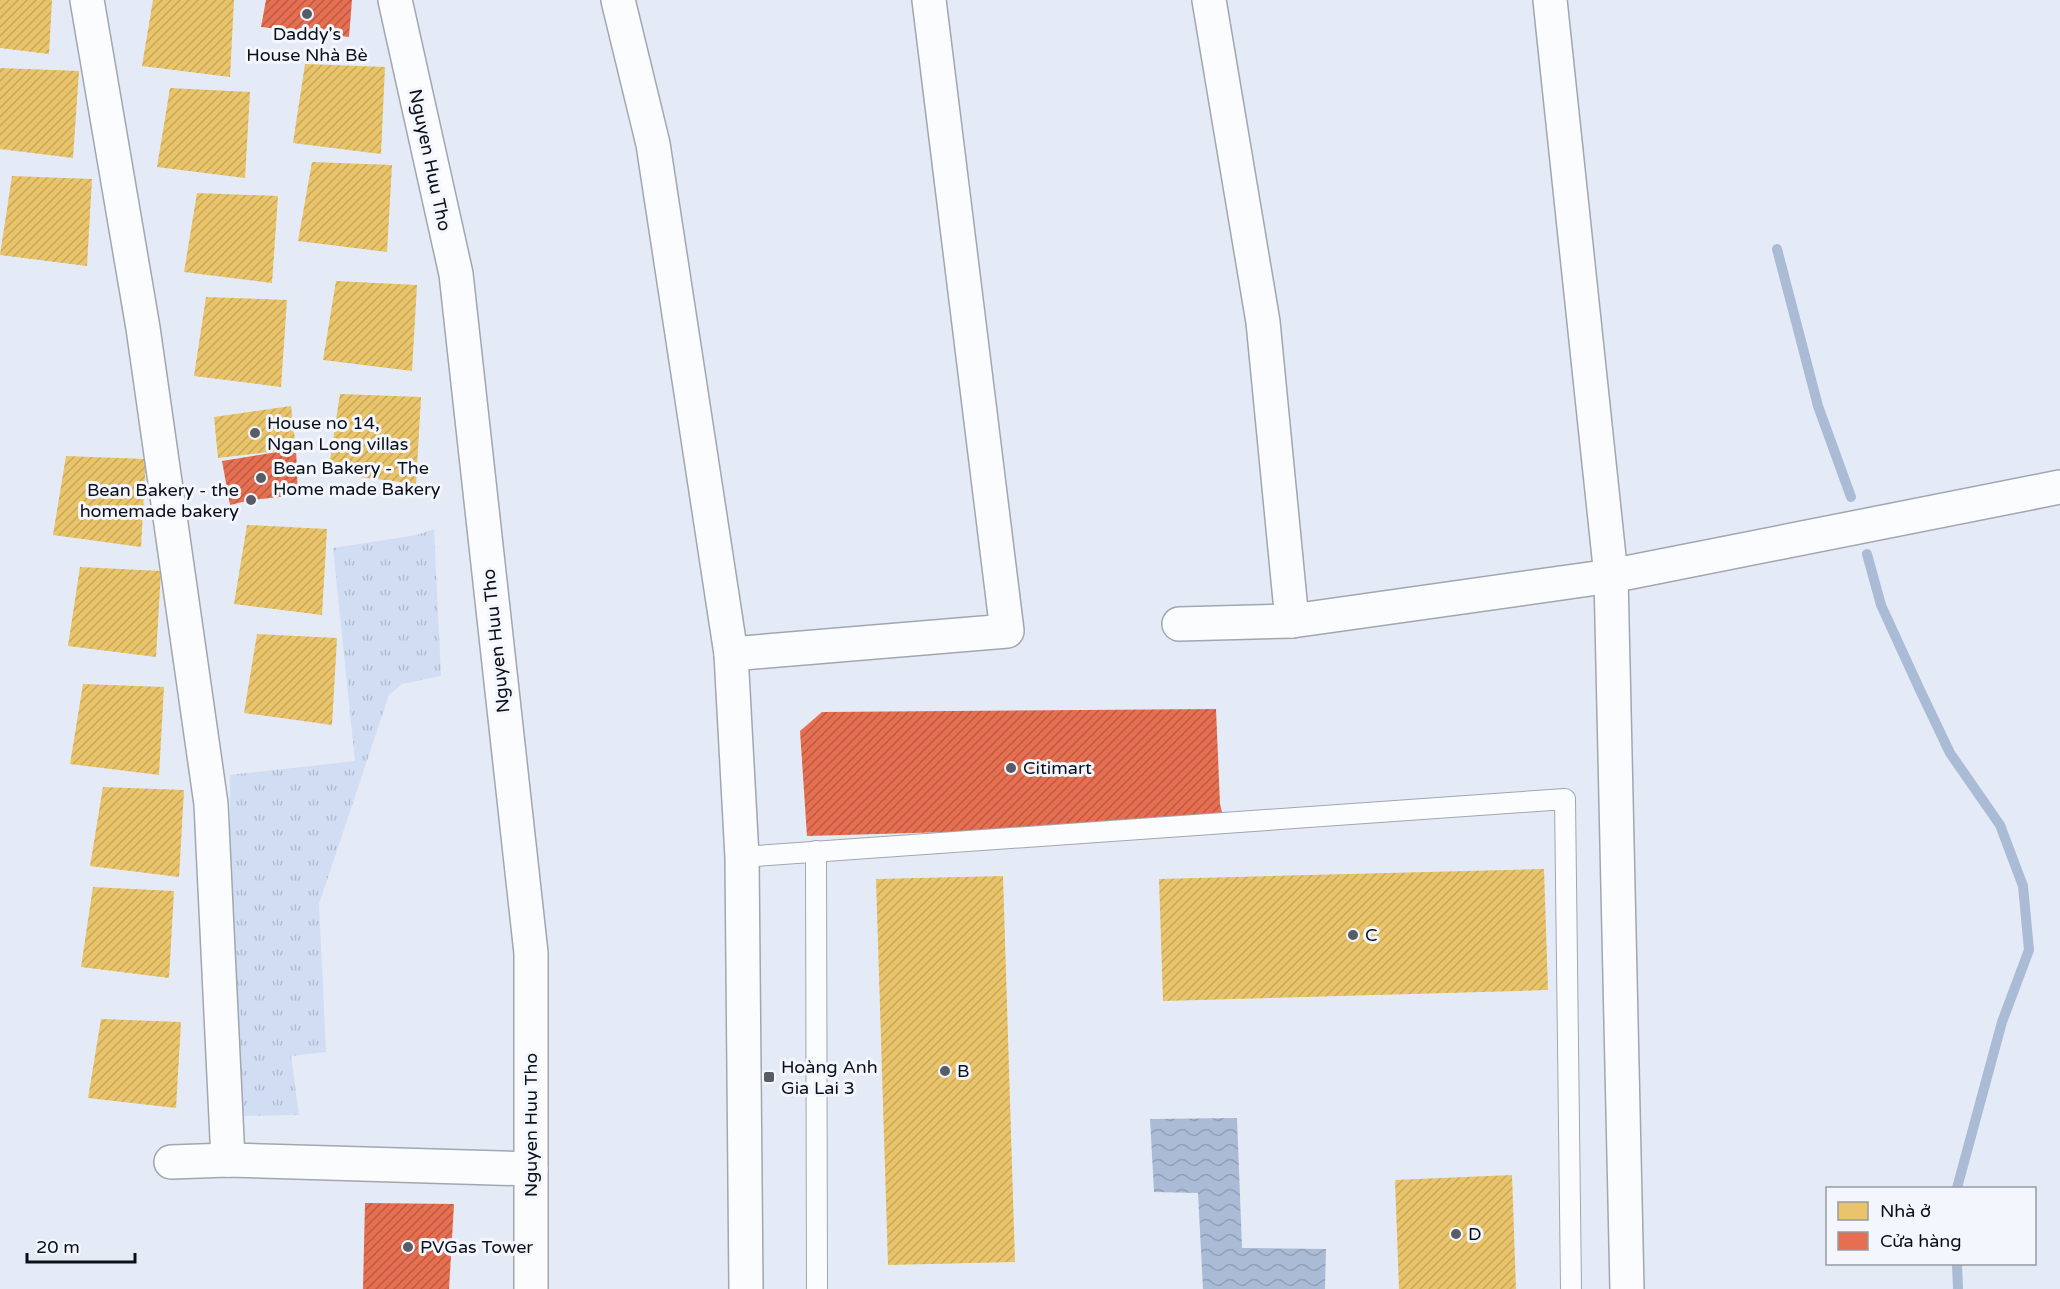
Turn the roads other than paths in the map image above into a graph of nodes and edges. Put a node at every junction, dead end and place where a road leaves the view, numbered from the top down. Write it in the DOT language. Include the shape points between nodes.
graph roads {
  1 [pos="87,0"];
  2 [pos="395,0"];
  3 [pos="618,0"];
  4 [pos="929,0"];
  5 [pos="1209,0"];
  6 [pos="1550,0"];
  7 [pos="2060,488"];
  8 [pos="1611,576"];
  9 [pos="1292,621"];
  10 [pos="1179,624"];
  11 [pos="731,654"];
  12 [pos="816,851"];
  13 [pos="742,857"];
  14 [pos="228,1160"];
  15 [pos="171,1162"];
  16 [pos="531,1169"];
  17 [pos="531,1289"];
  18 [pos="746,1289"];
  19 [pos="817,1289"];
  20 [pos="1570,1289"];
  21 [pos="1627,1289"];
  1 -- 14 [label="street" via="143,328 212,804"];
  2 -- 16 [label="street, Nguyen Huu Tho" via="456,274 531,953"];
  3 -- 11 [label="street" via="653,144"];
  4 -- 11 [label="street" via="1007,631"];
  5 -- 9 [label="street" via="1263,322"];
  6 -- 8 [label="street"];
  7 -- 8 [label="street"];
  8 -- 9 [label="street"];
  8 -- 21 [label="street"];
  9 -- 10 [label="street"];
  11 -- 13 [label="street"];
  12 -- 13 [label="lane"];
  12 -- 19 [label="lane"];
  12 -- 20 [label="lane" via="1565,799"];
  13 -- 18 [label="street"];
  14 -- 15 [label="street"];
  14 -- 16 [label="street"];
  16 -- 17 [label="street, Nguyen Huu Tho"];
}
